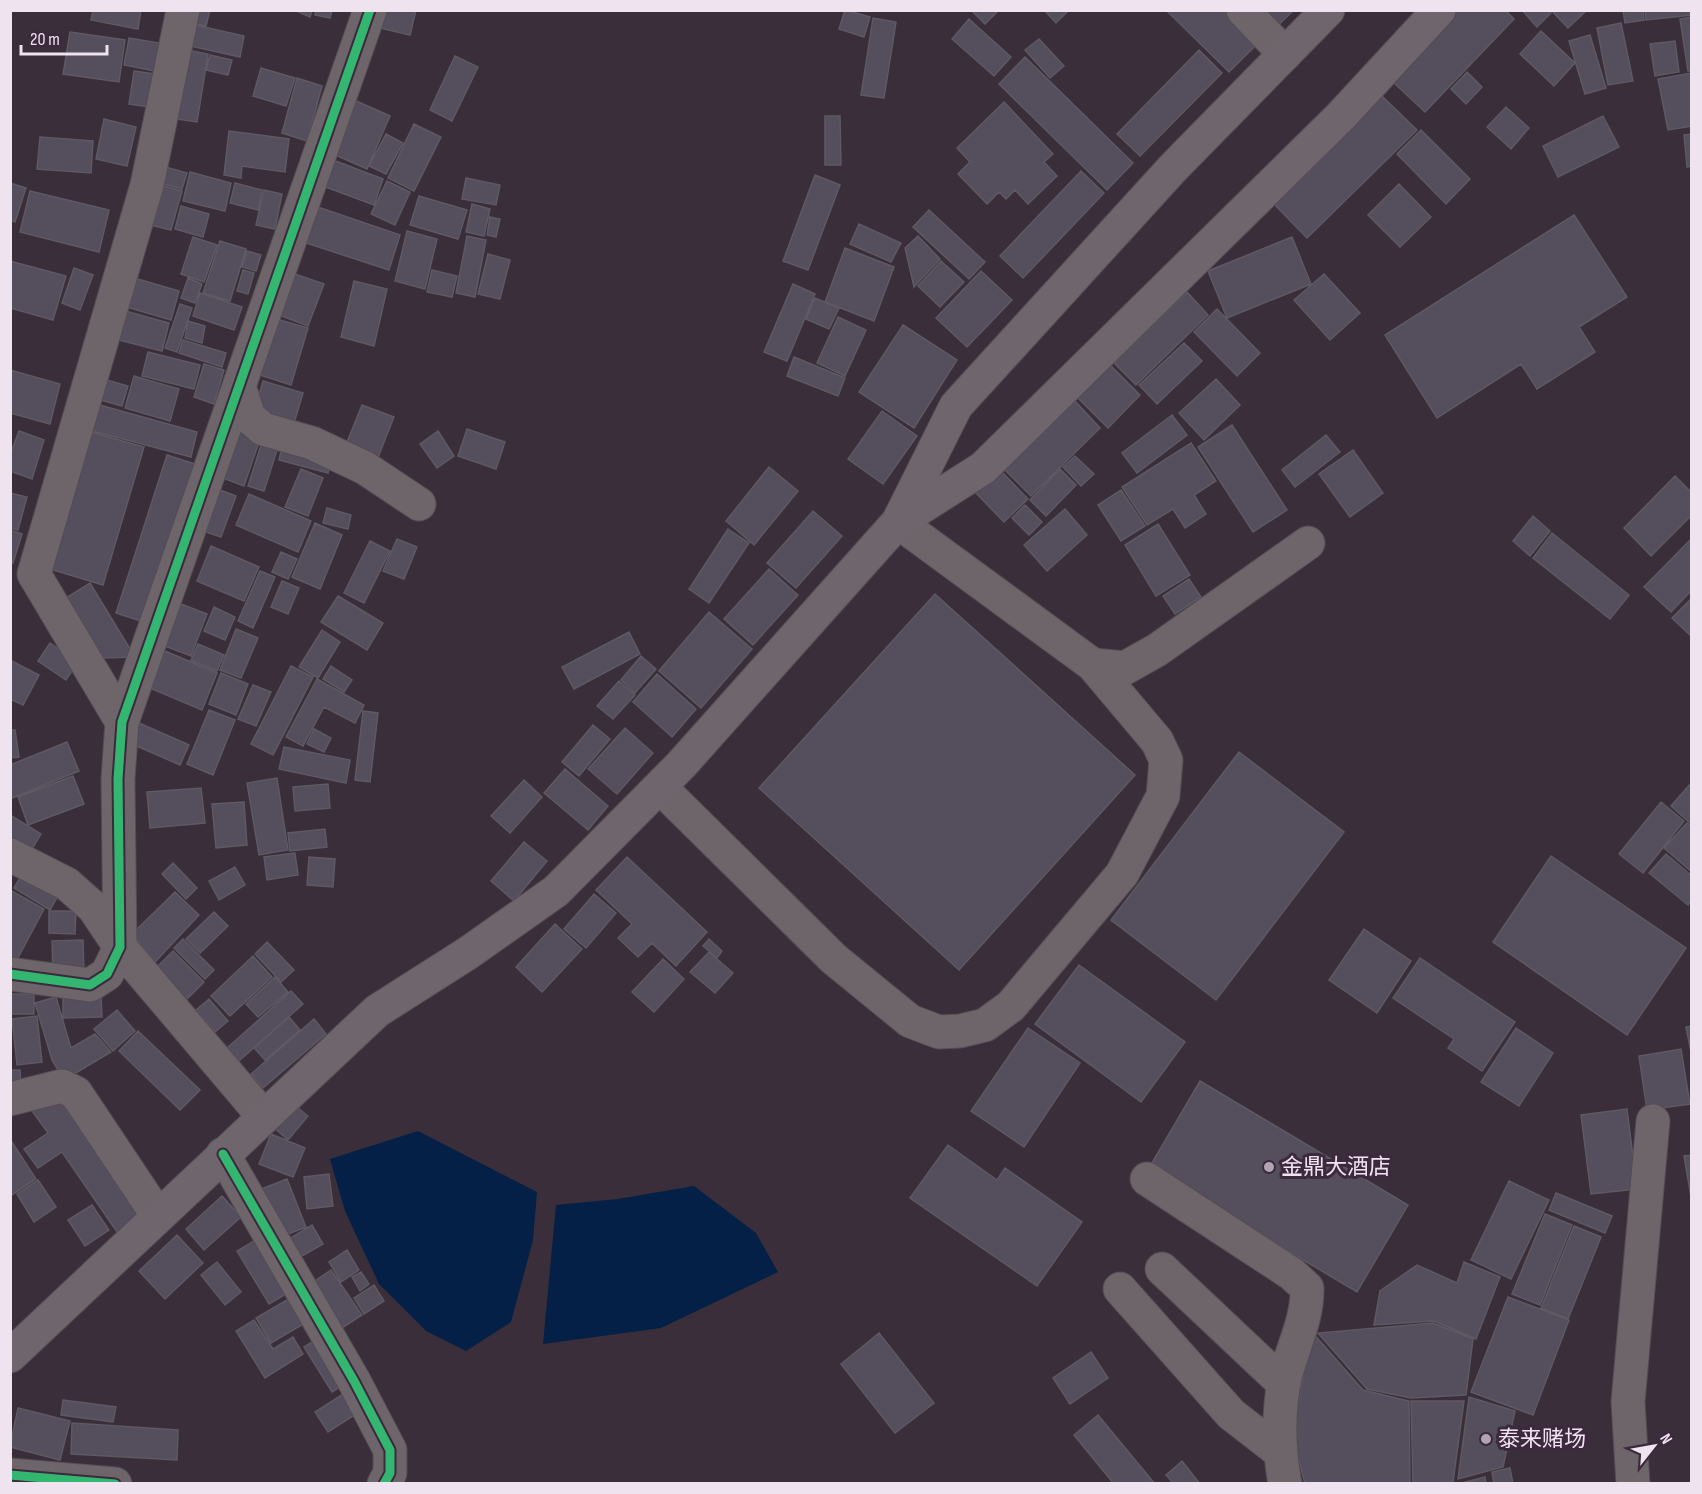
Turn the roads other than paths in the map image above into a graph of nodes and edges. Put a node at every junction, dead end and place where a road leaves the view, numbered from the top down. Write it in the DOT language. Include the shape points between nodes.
graph roads {
  1 [pos="183,10"];
  2 [pos="370,10"];
  3 [pos="1244,10"];
  4 [pos="1328,10"];
  5 [pos="1439,10"];
  6 [pos="1285,54"];
  7 [pos="239,386"];
  8 [pos="419,504"];
  9 [pos="898,522"];
  10 [pos="1308,543"];
  11 [pos="1093,665"];
  12 [pos="122,722"];
  13 [pos="660,787"];
  14 [pos="10,855"];
  15 [pos="120,947"];
  16 [pos="10,974"];
  17 [pos="10,1099"];
  18 [pos="264,1117"];
  19 [pos="1653,1121"];
  20 [pos="223,1154"];
  21 [pos="1147,1179"];
  22 [pos="158,1216"];
  23 [pos="1162,1269"];
  24 [pos="1120,1289"];
  25 [pos="10,1356"];
  26 [pos="1284,1384"];
  27 [pos="1282,1468"];
  28 [pos="10,1475"];
  29 [pos="115,1484"];
  30 [pos="384,1484"];
  31 [pos="1633,1484"];
  1 -- 12 [label="street" via="147,185 34,574"];
  2 -- 7 [label="street"];
  3 -- 6 [label="street"];
  4 -- 6 [label="main road"];
  5 -- 9 [label="main road" via="1341,116 983,468"];
  6 -- 9 [label="main road" via="1173,168 956,406"];
  7 -- 8 [label="street" via="249,417 263,429 312,443 365,468"];
  7 -- 12 [label="street"];
  9 -- 11 [label="street"];
  9 -- 13 [label="main road"];
  10 -- 11 [label="street" via="1157,650 1125,668"];
  11 -- 13 [label="street" via="1157,741 1166,760 1163,796 1122,874 1011,1006 985,1025 939,1032 910,1021 834,959"];
  12 -- 15 [label="street" via="118,779"];
  13 -- 18 [label="main road" via="556,891 377,1011"];
  14 -- 15 [label="street" via="67,884 94,908"];
  15 -- 16 [label="street" via="108,975 90,985"];
  15 -- 18 [label="street"];
  17 -- 22 [label="street" via="62,1086 76,1093"];
  18 -- 20 [label="main road"];
  19 -- 31 [label="street" via="1629,1402"];
  20 -- 22 [label="main road"];
  20 -- 30 [label="street" via="390,1450 390,1473"];
  21 -- 26 [label="street" via="1292,1274 1307,1288 1308,1305"];
  22 -- 25 [label="main road"];
  23 -- 26 [label="street"];
  24 -- 27 [label="street"];
  26 -- 27 [label="street"];
  28 -- 29 [label="street"];
}
